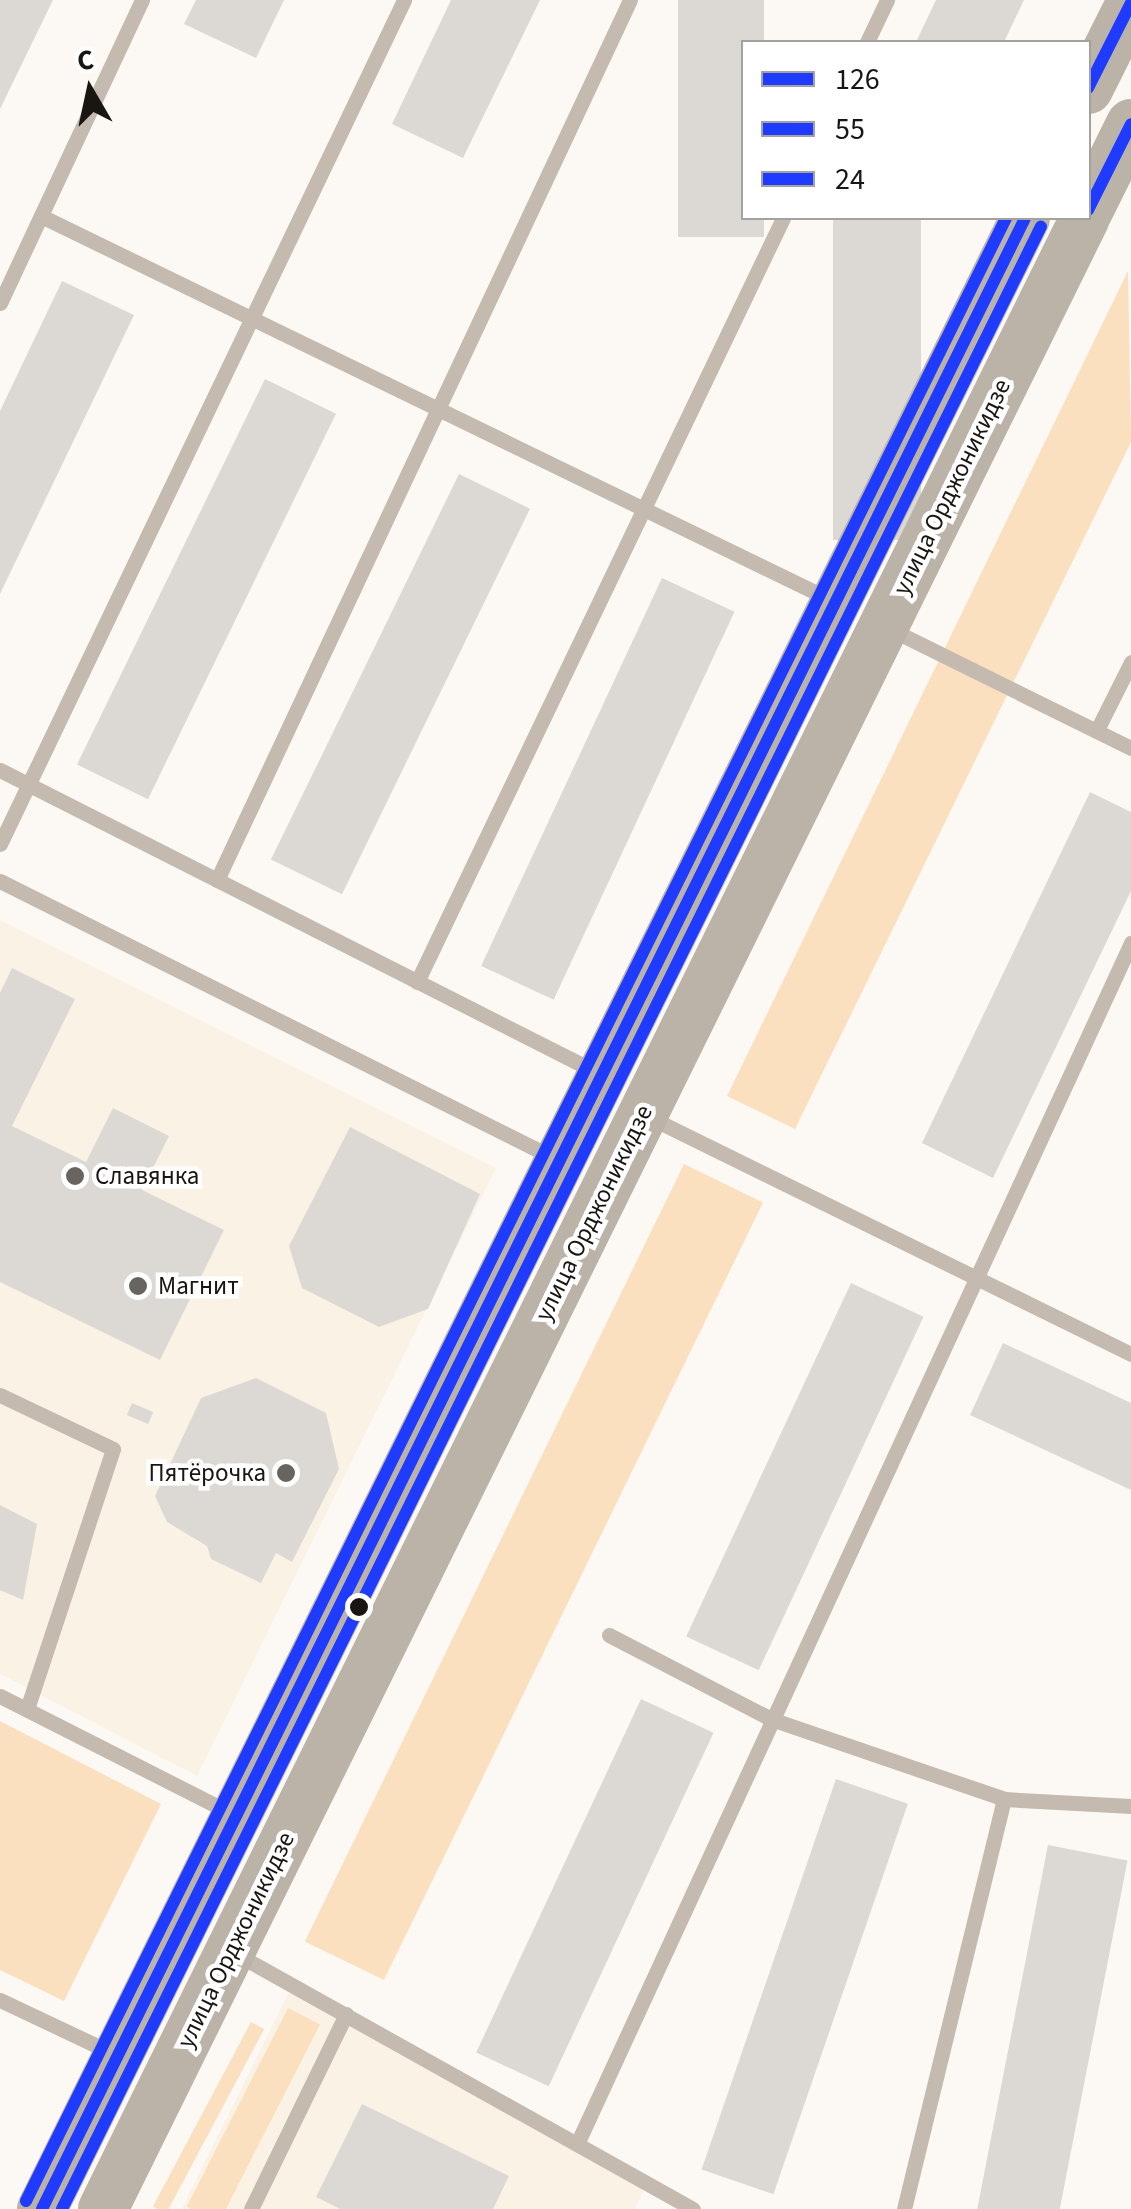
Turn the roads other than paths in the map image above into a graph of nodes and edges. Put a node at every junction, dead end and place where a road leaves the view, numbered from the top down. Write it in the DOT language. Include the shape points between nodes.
graph roads {
  1 [pos="142,0"];
  2 [pos="404,0"];
  3 [pos="630,0"];
  4 [pos="887,0"];
  5 [pos="1131,4"];
  6 [pos="868,40"];
  7 [pos="1091,84"];
  8 [pos="1131,124"];
  9 [pos="1091,206"];
  10 [pos="41,216"];
  11 [pos="782,220"];
  12 [pos="1024,220"];
  13 [pos="1084,220"];
  14 [pos="0,303"];
  15 [pos="251,319"];
  16 [pos="438,409"];
  17 [pos="644,508"];
  18 [pos="835,602"];
  19 [pos="884,626"];
  20 [pos="1131,662"];
  21 [pos="1097,730"];
  22 [pos="1131,748"];
  23 [pos="0,770"];
  24 [pos="28,784"];
  25 [pos="0,844"];
  26 [pos="217,880"];
  27 [pos="0,881"];
  28 [pos="1131,943"];
  29 [pos="418,982"];
  30 [pos="602,1074"];
  31 [pos="643,1114"];
  32 [pos="559,1161"];
  33 [pos="973,1277"];
  34 [pos="1131,1354"];
  35 [pos="0,1395"];
  36 [pos="609,1635"];
  37 [pos="0,1696"];
  38 [pos="27,1709"];
  39 [pos="772,1718"];
  40 [pos="1004,1799"];
  41 [pos="1131,1806"];
  42 [pos="236,1816"];
  43 [pos="259,1892"];
  44 [pos="230,1951"];
  45 [pos="0,2000"];
  46 [pos="346,2014"];
  47 [pos="118,2056"];
  48 [pos="577,2144"];
  49 [pos="42,2209"];
  50 [pos="103,2209"];
  51 [pos="251,2209"];
  52 [pos="693,2209"];
  53 [pos="904,2209"];
  1 -- 10 [label="lane"];
  2 -- 15 [label="lane"];
  3 -- 16 [label="lane"];
  4 -- 6 [label="lane"];
  5 -- 7 [label="main road"];
  8 -- 9 [label="main road, улица Орджоникидзе"];
  10 -- 14 [label="lane"];
  10 -- 15 [label="lane"];
  11 -- 17 [label="lane"];
  12 -- 18 [label="main road"];
  13 -- 19 [label="main road, улица Орджоникидзе"];
  15 -- 16 [label="lane"];
  15 -- 24 [label="lane"];
  16 -- 17 [label="lane"];
  16 -- 26 [label="lane"];
  17 -- 18 [label="lane"];
  17 -- 29 [label="lane"];
  18 -- 30 [label="main road"];
  19 -- 21 [label="lane"];
  19 -- 31 [label="main road, улица Орджоникидзе"];
  20 -- 21 [label="lane"];
  21 -- 22 [label="lane"];
  23 -- 24 [label="lane"];
  24 -- 25 [label="lane"];
  24 -- 26 [label="lane"];
  26 -- 29 [label="lane"];
  27 -- 32 [label="lane"];
  28 -- 33 [label="lane"];
  29 -- 30 [label="lane"];
  30 -- 32 [label="main road"];
  31 -- 33 [label="lane"];
  31 -- 43 [label="main road, улица Орджоникидзе"];
  32 -- 42 [label="main road"];
  33 -- 34 [label="lane"];
  33 -- 39 [label="lane"];
  35 -- 38 [label="lane" via="114,1450"];
  36 -- 39 [label="lane"];
  37 -- 38 [label="lane"];
  38 -- 42 [label="lane"];
  39 -- 40 [label="lane"];
  39 -- 48 [label="lane"];
  40 -- 41 [label="lane"];
  40 -- 53 [label="lane"];
  42 -- 43 [label="main road" via="258,1846"];
  42 -- 47 [label="main road"];
  43 -- 44 [label="main road, улица Орджоникидзе"];
  44 -- 46 [label="lane"];
  44 -- 50 [label="main road, улица Орджоникидзе"];
  45 -- 47 [label="lane"];
  46 -- 48 [label="lane"];
  46 -- 51 [label="lane"];
  47 -- 49 [label="main road"];
  48 -- 52 [label="lane"];
}
